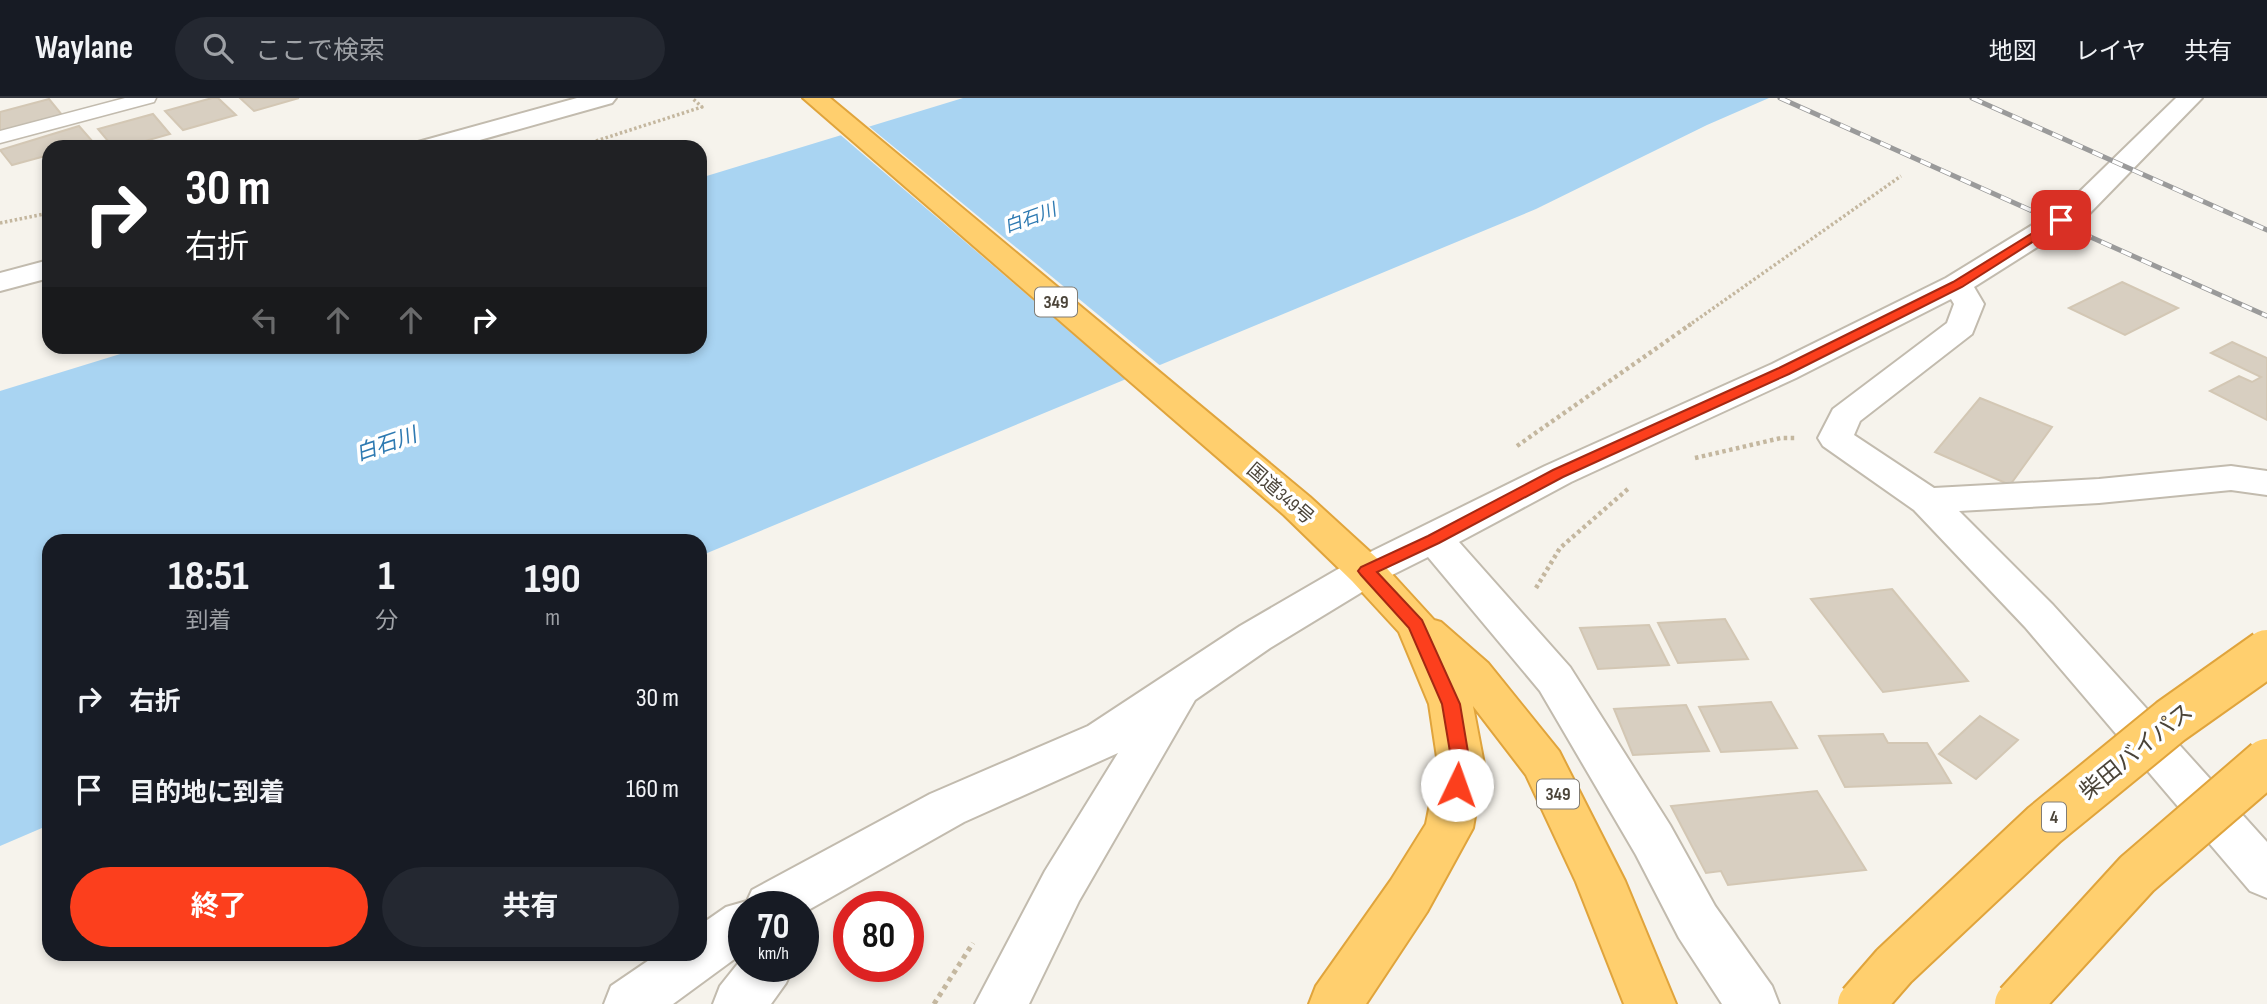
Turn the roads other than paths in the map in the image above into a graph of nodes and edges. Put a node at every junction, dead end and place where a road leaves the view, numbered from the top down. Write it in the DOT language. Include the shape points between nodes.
graph roads {
  1 [pos="147,98"];
  2 [pos="604,98"];
  3 [pos="815,98"];
  4 [pos="2190,98"];
  5 [pos="0,137"];
  6 [pos="452,140"];
  7 [pos="42,271"];
  8 [pos="0,282"];
  9 [pos="1958,284"];
  10 [pos="2267,483"];
  11 [pos="1927,501"];
  12 [pos="1434,539"];
  13 [pos="1366,571"];
  14 [pos="1416,624"];
  15 [pos="2267,653"];
  16 [pos="1181,687"];
  17 [pos="2267,762"];
  18 [pos="848,863"];
  19 [pos="2267,876"];
  20 [pos="797,891"];
  21 [pos="819,900"];
  22 [pos="728,934"];
  23 [pos="707,949"];
  24 [pos="691,961"];
  25 [pos="755,982"];
  26 [pos="630,1004"];
  27 [pos="738,1004"];
  28 [pos="1001,1004"];
  29 [pos="1335,1004"];
  30 [pos="1650,1004"];
  31 [pos="1753,1004"];
  32 [pos="1861,1004"];
  33 [pos="2018,1004"];
  1 -- 5 [label="lane"];
  2 -- 6 [label="street"];
  3 -- 13 [label="highway, 国道349号 / 349" via="1297,506"];
  4 -- 9 [label="street" via="2078,209"];
  7 -- 8 [label="street"];
  9 -- 11 [label="street" via="1969,304 1961,327 1845,416 1835,438"];
  9 -- 12 [label="street" via="1784,371 1629,456 1521,493"];
  10 -- 11 [label="street" via="2231,478"];
  11 -- 19 [label="street" via="2039,616"];
  12 -- 13 [label="street"];
  12 -- 31 [label="street" via="1555,679 1697,922"];
  13 -- 14 [label="highway, 国道349号 / 349"];
  13 -- 16 [label="street"];
  14 -- 29 [label="highway, 国道349号 / 349" via="1451,704 1461,764 1448,828 1409,896"];
  14 -- 30 [label="highway, 349" via="1472,675 1543,764 1600,881"];
  15 -- 32 [label="highway, 柴田バイパス / 4, bridge" via="2171,720 2043,825 1894,966"];
  16 -- 18 [label="street" via="1104,739 947,808"];
  16 -- 28 [label="street" via="1062,886"];
  17 -- 33 [label="highway, bridge" via="2137,874"];
  18 -- 20 [label="street"];
  18 -- 21 [label="street"];
  22 -- 23 [label="street"];
  24 -- 26 [label="street"];
  25 -- 27 [label="street"];
}
